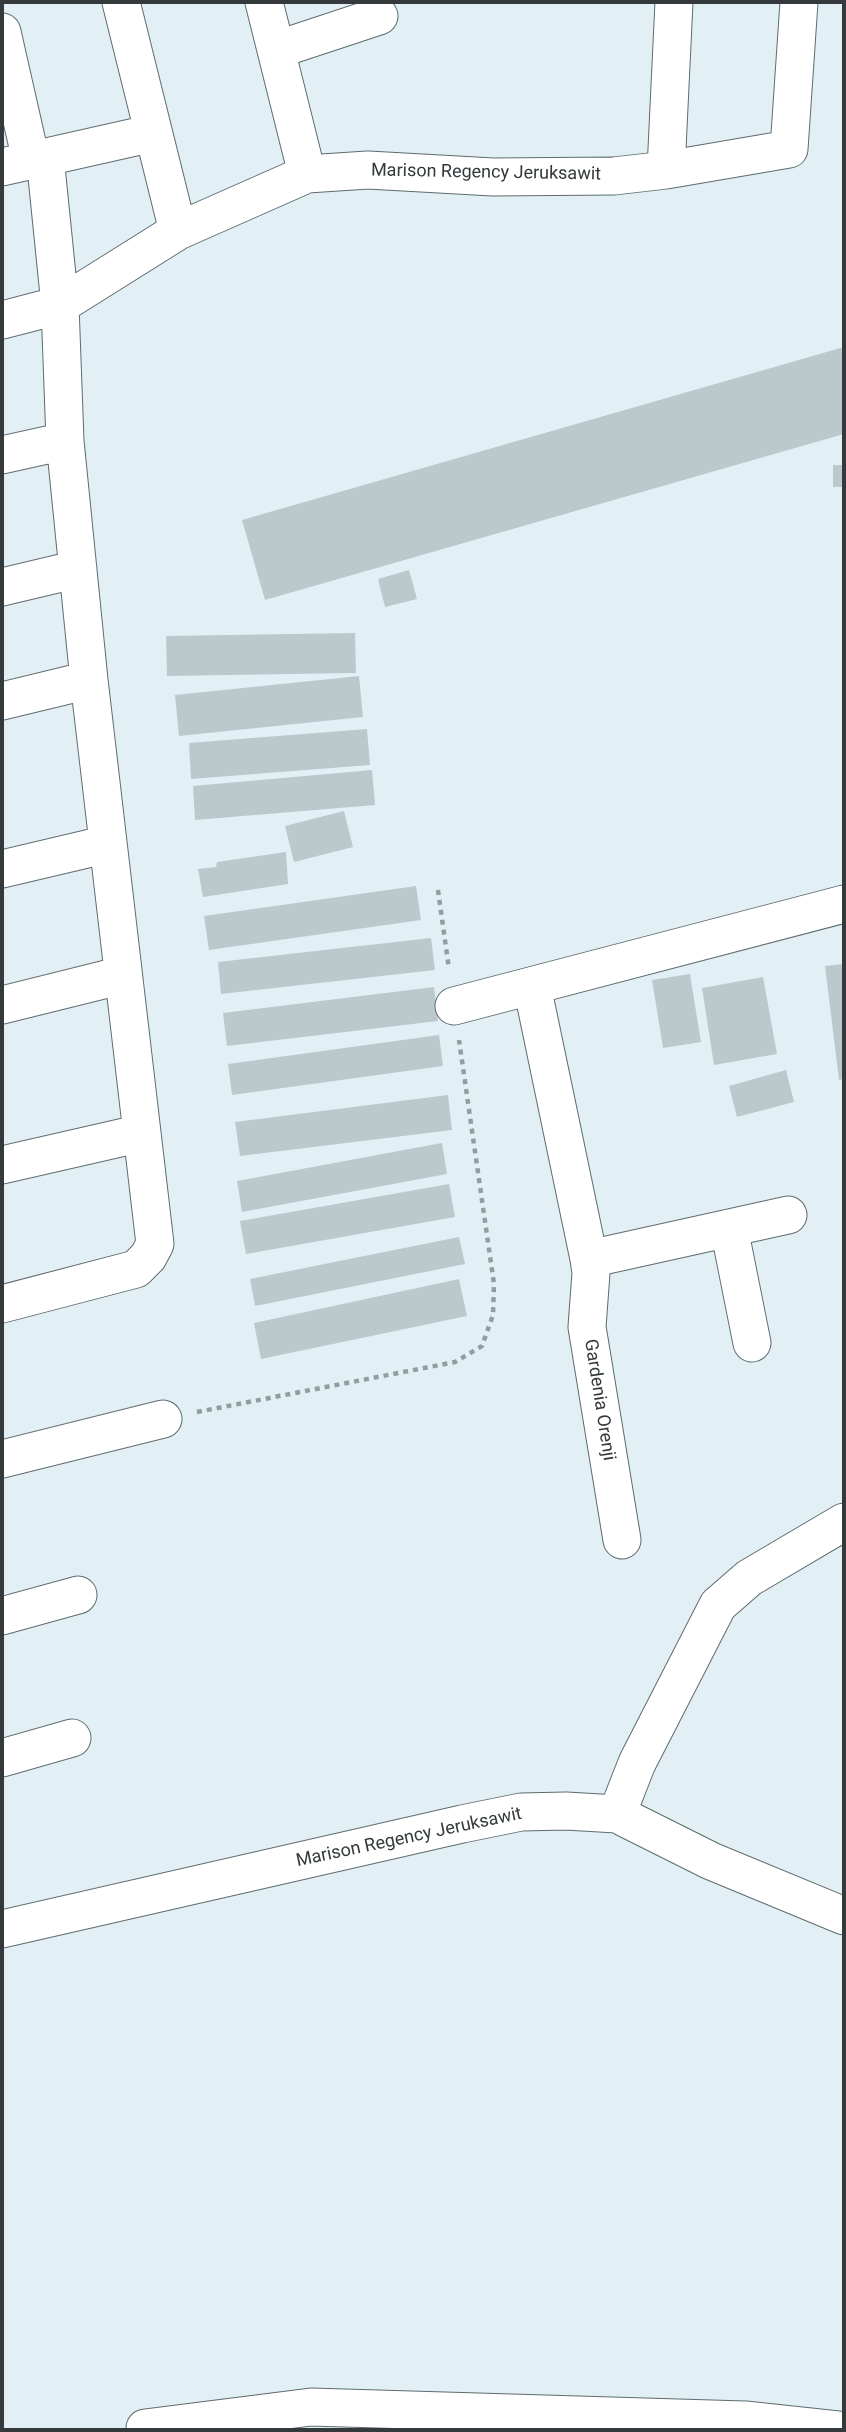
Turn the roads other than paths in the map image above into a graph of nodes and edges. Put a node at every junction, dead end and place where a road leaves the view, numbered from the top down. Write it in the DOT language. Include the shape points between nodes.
graph roads {
  1 [pos="121,2"];
  2 [pos="264,2"];
  3 [pos="674,2"];
  4 [pos="799,2"];
  5 [pos="379,16"];
  6 [pos="2,32"];
  7 [pos="275,50"];
  8 [pos="153,132"];
  9 [pos="26,161"];
  10 [pos="666,170"];
  11 [pos="307,174"];
  12 [pos="178,232"];
  13 [pos="60,305"];
  14 [pos="2,320"];
  15 [pos="65,440"];
  16 [pos="2,455"];
  17 [pos="78,569"];
  18 [pos="2,587"];
  19 [pos="89,680"];
  20 [pos="2,701"];
  21 [pos="108,844"];
  22 [pos="2,869"];
  23 [pos="844,904"];
  24 [pos="123,975"];
  25 [pos="532,986"];
  26 [pos="2,1005"];
  27 [pos="454,1006"];
  28 [pos="142,1132"];
  29 [pos="2,1165"];
  30 [pos="788,1215"];
  31 [pos="729,1228"];
  32 [pos="589,1259"];
  33 [pos="2,1304"];
  34 [pos="752,1343"];
  35 [pos="163,1419"];
  36 [pos="2,1460"];
  37 [pos="844,1522"];
  38 [pos="622,1540"];
  39 [pos="78,1595"];
  40 [pos="2,1616"];
  41 [pos="72,1738"];
  42 [pos="2,1758"];
  43 [pos="617,1814"];
  44 [pos="844,1916"];
  45 [pos="2,1929"];
  46 [pos="424,2421"];
  47 [pos="744,2425"];
  48 [pos="145,2428"];
  49 [pos="838,2430"];
  1 -- 8 [label="street"];
  2 -- 7 [label="street"];
  3 -- 10 [label="street"];
  4 -- 10 [label="street, Marison Regency Jeruksawit" via="789,149"];
  5 -- 7 [label="street"];
  6 -- 9 [label="street"];
  7 -- 11 [label="street"];
  8 -- 9 [label="street"];
  8 -- 12 [label="street"];
  9 -- 13 [label="street"];
  10 -- 11 [label="street, Marison Regency Jeruksawit" via="614,176 493,177 368,170"];
  11 -- 12 [label="street, Marison Regency Jeruksawit"];
  12 -- 13 [label="street, Marison Regency Jeruksawit"];
  13 -- 14 [label="street, Marison Regency Jeruksawit"];
  13 -- 15 [label="street"];
  15 -- 16 [label="street"];
  15 -- 17 [label="street"];
  17 -- 18 [label="street"];
  17 -- 19 [label="street"];
  19 -- 20 [label="street"];
  19 -- 21 [label="street"];
  21 -- 22 [label="street"];
  21 -- 24 [label="street"];
  23 -- 25 [label="street"];
  24 -- 26 [label="street"];
  24 -- 28 [label="street"];
  25 -- 27 [label="street"];
  25 -- 32 [label="street, Gardenia Orenji"];
  28 -- 29 [label="street"];
  28 -- 33 [label="street" via="155,1244 148,1257 136,1269"];
  30 -- 31 [label="street"];
  31 -- 32 [label="street"];
  31 -- 34 [label="street"];
  32 -- 38 [label="street, Gardenia Orenji" via="586,1321"];
  35 -- 36 [label="street"];
  37 -- 43 [label="street" via="749,1578 718,1605 637,1763"];
  39 -- 40 [label="street"];
  41 -- 42 [label="street"];
  43 -- 44 [label="street, Marison Regency Jeruksawit" via="711,1861"];
  43 -- 45 [label="street, Marison Regency Jeruksawit" via="521,1812"];
  46 -- 47 [label="street"];
  46 -- 48 [label="street" via="311,2407"];
  47 -- 49 [label="street"];
}
